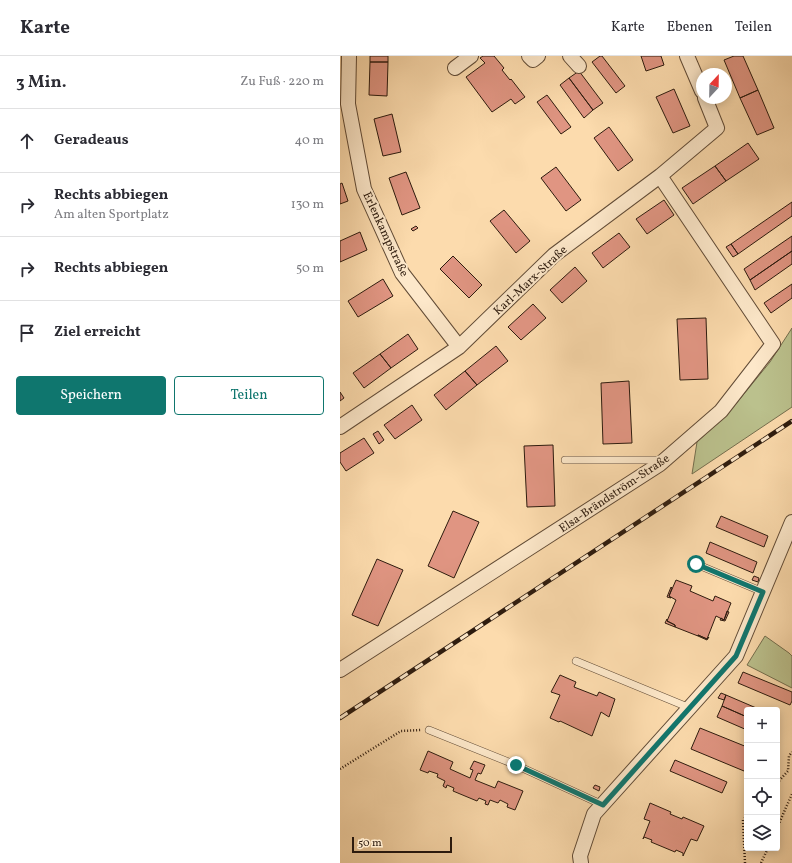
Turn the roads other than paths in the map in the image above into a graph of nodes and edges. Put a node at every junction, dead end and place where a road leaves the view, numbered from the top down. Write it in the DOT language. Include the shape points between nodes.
graph roads {
  1 [pos="348,56"];
  2 [pos="471,56"];
  3 [pos="529,56"];
  4 [pos="538,56"];
  5 [pos="687,56"];
  6 [pos="455,68"];
  7 [pos="696,77"];
  8 [pos="707,104"];
  9 [pos="660,176"];
  10 [pos="459,347"];
  11 [pos="340,427"];
  12 [pos="565,460"];
  13 [pos="665,460"];
  14 [pos="792,522"];
  15 [pos="696,564"];
  16 [pos="763,592"];
  17 [pos="576,660"];
  18 [pos="340,670"];
  19 [pos="690,708"];
  20 [pos="429,730"];
  21 [pos="603,805"];
  22 [pos="581,863"];
  1 -- 10 [label="street, Erlenkampstraße" via="348,104 364,189 402,273"];
  2 -- 6 [label="street"];
  3 -- 4 [label="street" via="533,60"];
  5 -- 7 [label="street"];
  8 -- 9 [label="street, Karl-Marx-Straße" via="717,128"];
  9 -- 10 [label="street, Karl-Marx-Straße" via="554,255"];
  9 -- 13 [label="street, Elsa-Brändström-Straße" via="773,344 721,411"];
  10 -- 11 [label="street, Karl-Marx-Straße"];
  12 -- 13 [label="lane"];
  13 -- 18 [label="street, Elsa-Brändström-Straße"];
  14 -- 16 [label="street"];
  15 -- 16 [label="lane"];
  16 -- 19 [label="street" via="736,656"];
  17 -- 19 [label="lane"];
  19 -- 21 [label="street"];
  20 -- 21 [label="lane" via="516,765"];
  21 -- 22 [label="street" via="594,814 580,856"];
}
